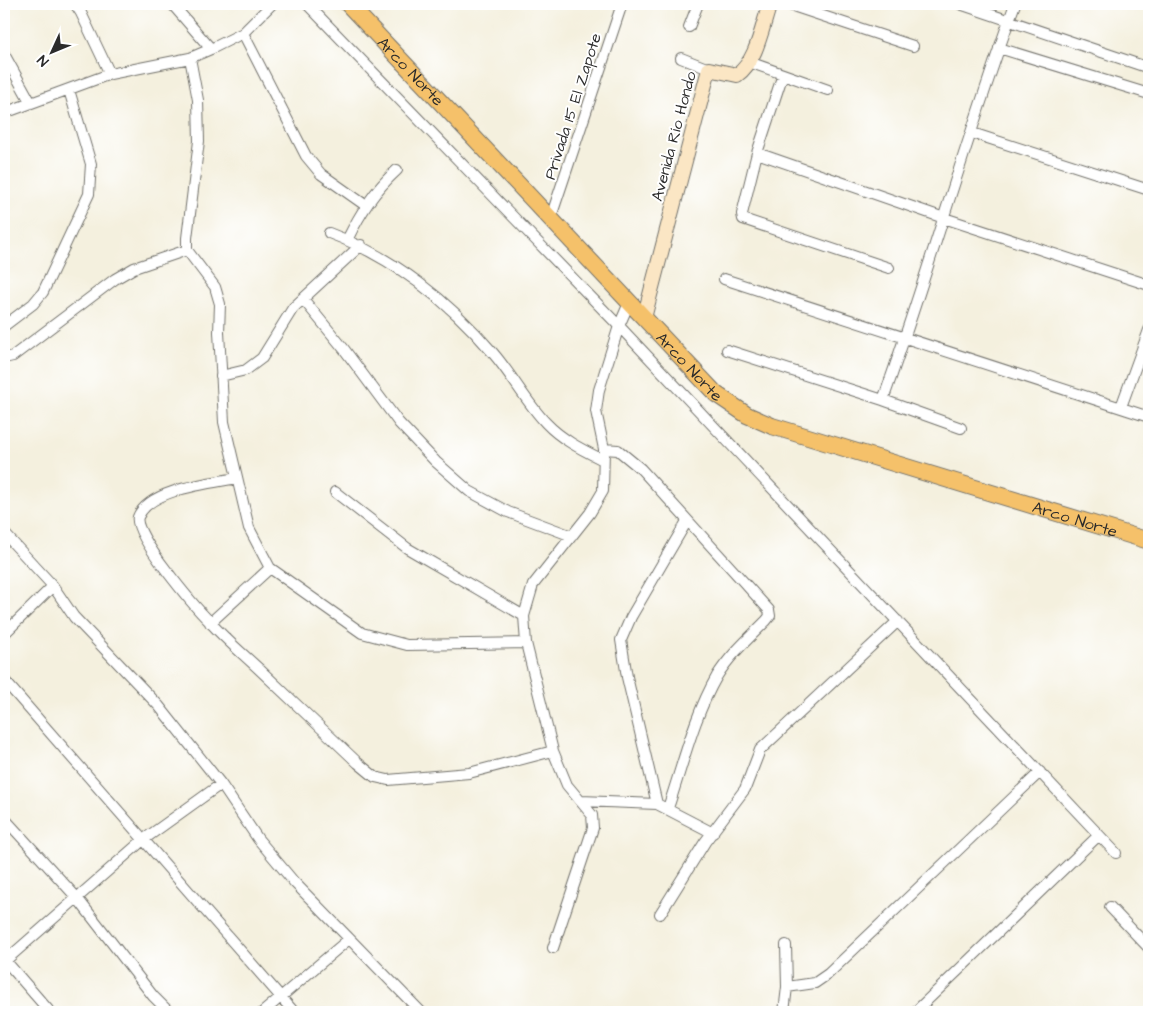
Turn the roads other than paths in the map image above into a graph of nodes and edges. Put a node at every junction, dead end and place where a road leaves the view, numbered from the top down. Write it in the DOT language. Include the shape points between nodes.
graph roads {
  1 [pos="75,4"];
  2 [pos="172,4"];
  3 [pos="272,4"];
  4 [pos="307,4"];
  5 [pos="348,4"];
  6 [pos="622,4"];
  7 [pos="698,4"];
  8 [pos="770,4"];
  9 [pos="787,4"];
  10 [pos="960,4"];
  11 [pos="1015,4"];
  12 [pos="1008,21"];
  13 [pos="689,27"];
  14 [pos="243,33"];
  15 [pos="913,46"];
  16 [pos="999,48"];
  17 [pos="211,49"];
  18 [pos="4,54"];
  19 [pos="190,58"];
  20 [pos="681,58"];
  21 [pos="749,62"];
  22 [pos="1149,68"];
  23 [pos="709,69"];
  24 [pos="110,74"];
  25 [pos="783,74"];
  26 [pos="69,90"];
  27 [pos="828,90"];
  28 [pos="1149,94"];
  29 [pos="31,104"];
  30 [pos="4,113"];
  31 [pos="972,133"];
  32 [pos="758,153"];
  33 [pos="397,170"];
  34 [pos="1149,190"];
  35 [pos="365,205"];
  36 [pos="551,217"];
  37 [pos="944,218"];
  38 [pos="329,233"];
  39 [pos="347,240"];
  40 [pos="361,245"];
  41 [pos="187,250"];
  42 [pos="889,268"];
  43 [pos="724,280"];
  44 [pos="1149,285"];
  45 [pos="303,299"];
  46 [pos="629,303"];
  47 [pos="644,318"];
  48 [pos="4,326"];
  49 [pos="619,326"];
  50 [pos="1149,330"];
  51 [pos="906,338"];
  52 [pos="727,350"];
  53 [pos="4,358"];
  54 [pos="222,376"];
  55 [pos="883,400"];
  56 [pos="1121,407"];
  57 [pos="1149,417"];
  58 [pos="961,428"];
  59 [pos="604,449"];
  60 [pos="603,460"];
  61 [pos="237,478"];
  62 [pos="335,492"];
  63 [pos="687,521"];
  64 [pos="4,533"];
  65 [pos="572,536"];
  66 [pos="1149,541"];
  67 [pos="270,568"];
  68 [pos="53,586"];
  69 [pos="524,616"];
  70 [pos="898,620"];
  71 [pos="210,623"];
  72 [pos="4,634"];
  73 [pos="526,643"];
  74 [pos="4,680"];
  75 [pos="553,751"];
  76 [pos="1040,772"];
  77 [pos="221,784"];
  78 [pos="581,801"];
  79 [pos="657,804"];
  80 [pos="668,808"];
  81 [pos="4,818"];
  82 [pos="713,833"];
  83 [pos="1099,835"];
  84 [pos="143,840"];
  85 [pos="1116,852"];
  86 [pos="78,899"];
  87 [pos="1110,907"];
  88 [pos="660,914"];
  89 [pos="349,939"];
  90 [pos="786,945"];
  91 [pos="553,948"];
  92 [pos="1149,948"];
  93 [pos="4,960"];
  94 [pos="787,987"];
  95 [pos="281,997"];
  96 [pos="50,1012"];
  97 [pos="169,1012"];
  98 [pos="263,1012"];
  99 [pos="294,1012"];
  100 [pos="421,1012"];
  101 [pos="784,1012"];
  102 [pos="915,1012"];
  1 -- 24 [label="street"];
  2 -- 17 [label="street"];
  3 -- 14 [label="street"];
  4 -- 49 [label="street"];
  5 -- 36 [label="main road, Arco Norte"];
  6 -- 36 [label="street, Privada 15 El Zapote"];
  7 -- 13 [label="street"];
  8 -- 21 [label="main road"];
  9 -- 15 [label="street"];
  10 -- 12 [label="street"];
  11 -- 12 [label="street"];
  12 -- 16 [label="street"];
  12 -- 22 [label="street"];
  14 -- 17 [label="street"];
  14 -- 35 [label="street" via="306,156 321,174"];
  16 -- 28 [label="street"];
  16 -- 31 [label="street"];
  17 -- 19 [label="street"];
  18 -- 29 [label="street"];
  19 -- 24 [label="street"];
  19 -- 41 [label="street" via="198,100 199,141"];
  20 -- 23 [label="street"];
  21 -- 23 [label="main road, Avenida Río Hondo" via="737,75"];
  21 -- 25 [label="street"];
  23 -- 47 [label="main road, Avenida Río Hondo"];
  24 -- 26 [label="street"];
  25 -- 27 [label="street"];
  25 -- 32 [label="street"];
  26 -- 29 [label="street"];
  26 -- 48 [label="street" via="90,164 89,194 43,292"];
  29 -- 30 [label="street"];
  31 -- 34 [label="street"];
  31 -- 37 [label="street"];
  32 -- 37 [label="street"];
  32 -- 42 [label="street" via="743,219"];
  33 -- 35 [label="street"];
  35 -- 39 [label="street"];
  36 -- 46 [label="main road, Arco Norte"];
  37 -- 44 [label="street"];
  37 -- 51 [label="street"];
  38 -- 39 [label="street"];
  39 -- 40 [label="street"];
  40 -- 45 [label="street"];
  40 -- 60 [label="street" via="409,274 494,354 546,423 577,448"];
  41 -- 53 [label="street" via="134,268 115,279 13,356"];
  41 -- 54 [label="street" via="215,287 220,304"];
  43 -- 51 [label="street"];
  45 -- 54 [label="street" via="293,308 262,358 246,370"];
  45 -- 65 [label="street" via="399,423 436,462 469,491 500,508"];
  46 -- 47 [label="main road, Arco Norte"];
  46 -- 49 [label="street"];
  47 -- 66 [label="main road, Arco Norte" via="716,394 747,415 772,426"];
  49 -- 59 [label="street" via="599,390 596,411"];
  49 -- 70 [label="street"];
  50 -- 56 [label="street"];
  51 -- 55 [label="street"];
  51 -- 56 [label="street"];
  52 -- 55 [label="street"];
  54 -- 61 [label="street" via="224,422"];
  55 -- 58 [label="street"];
  56 -- 57 [label="street"];
  59 -- 60 [label="street"];
  59 -- 63 [label="street" via="618,450 626,455"];
  60 -- 65 [label="street" via="603,491"];
  61 -- 67 [label="street" via="249,528"];
  61 -- 71 [label="street" via="169,492 154,500 138,518 138,527 160,562"];
  62 -- 69 [label="street" via="407,548"];
  63 -- 79 [label="street" via="631,616 621,640"];
  63 -- 80 [label="street" via="764,603 770,610 770,616 732,655 718,675 704,702"];
  64 -- 68 [label="street"];
  65 -- 69 [label="street" via="533,585"];
  67 -- 71 [label="street"];
  67 -- 73 [label="street" via="362,633 407,645"];
  68 -- 72 [label="street"];
  68 -- 77 [label="street" via="74,616 159,706"];
  69 -- 73 [label="street"];
  70 -- 76 [label="street"];
  70 -- 82 [label="street" via="760,750 745,789"];
  71 -- 75 [label="street" via="375,777 388,780 469,773"];
  73 -- 75 [label="street"];
  74 -- 84 [label="street"];
  75 -- 78 [label="street" via="567,785"];
  76 -- 83 [label="street"];
  76 -- 94 [label="street" via="828,974 815,983"];
  77 -- 84 [label="street"];
  77 -- 89 [label="street" via="258,839"];
  78 -- 79 [label="street"];
  78 -- 91 [label="street" via="592,815 592,828"];
  79 -- 80 [label="street"];
  80 -- 82 [label="street"];
  81 -- 86 [label="street"];
  82 -- 88 [label="street"];
  83 -- 85 [label="street"];
  83 -- 102 [label="street"];
  84 -- 86 [label="street"];
  84 -- 95 [label="street"];
  86 -- 93 [label="street"];
  86 -- 97 [label="street"];
  87 -- 92 [label="street"];
  89 -- 95 [label="street"];
  89 -- 100 [label="street"];
  90 -- 94 [label="street"];
  93 -- 96 [label="street"];
  94 -- 101 [label="street"];
  95 -- 98 [label="street"];
  95 -- 99 [label="street"];
}
